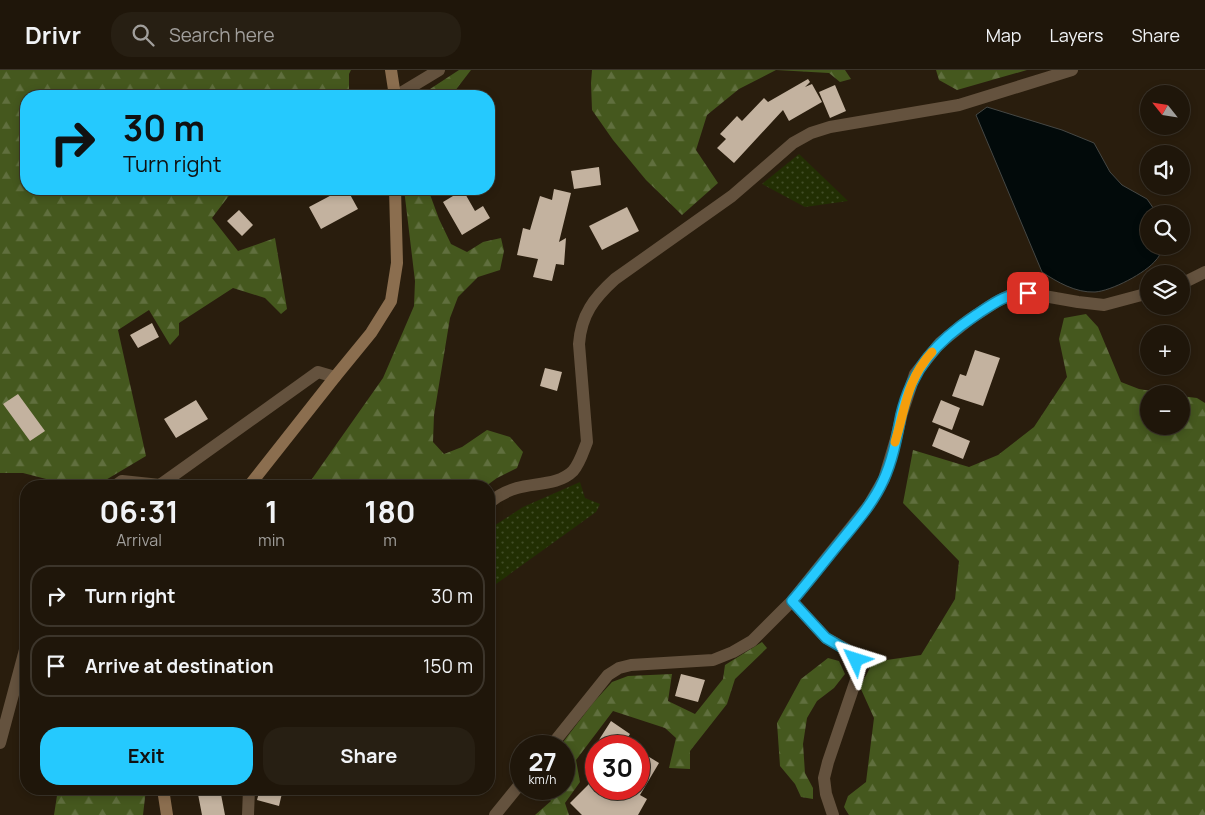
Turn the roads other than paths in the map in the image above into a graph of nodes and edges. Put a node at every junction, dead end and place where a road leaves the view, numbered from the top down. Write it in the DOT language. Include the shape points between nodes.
graph roads {
  1 [pos="391,70"];
  2 [pos="439,70"];
  3 [pos="1072,70"];
  4 [pos="394,90"];
  5 [pos="405,90"];
  6 [pos="395,195"];
  7 [pos="1205,272"];
  8 [pos="1190,280"];
  9 [pos="1140,295"];
  10 [pos="335,377"];
  11 [pos="167,480"];
  12 [pos="254,480"];
  13 [pos="495,499"];
  14 [pos="792,601"];
  15 [pos="20,668"];
  16 [pos="560,735"];
  17 [pos="0,743"];
  18 [pos="164,795"];
  19 [pos="249,795"];
  20 [pos="510,797"];
  21 [pos="167,815"];
  22 [pos="248,815"];
  23 [pos="495,815"];
  24 [pos="833,815"];
  1 -- 4 [label="street"];
  2 -- 5 [label="street"];
  3 -- 13 [label="street" via="959,105 830,127 793,143 732,196 614,280 598,295 580,332 587,442 582,458 572,471 555,482 514,488"];
  6 -- 10 [label="street" via="397,263 391,301 371,334"];
  7 -- 8 [label="street"];
  9 -- 14 [label="street" via="1104,305 1014,293 970,319 940,343 915,374 884,479 869,506"];
  10 -- 11 [label="street" via="318,372"];
  10 -- 12 [label="street"];
  14 -- 16 [label="street" via="752,641 713,660 654,662 619,668 608,675"];
  14 -- 24 [label="street" via="826,638 850,652 856,660 857,676 824,778"];
  15 -- 17 [label="street"];
  18 -- 21 [label="street"];
  19 -- 22 [label="street"];
  20 -- 23 [label="street"];
}
